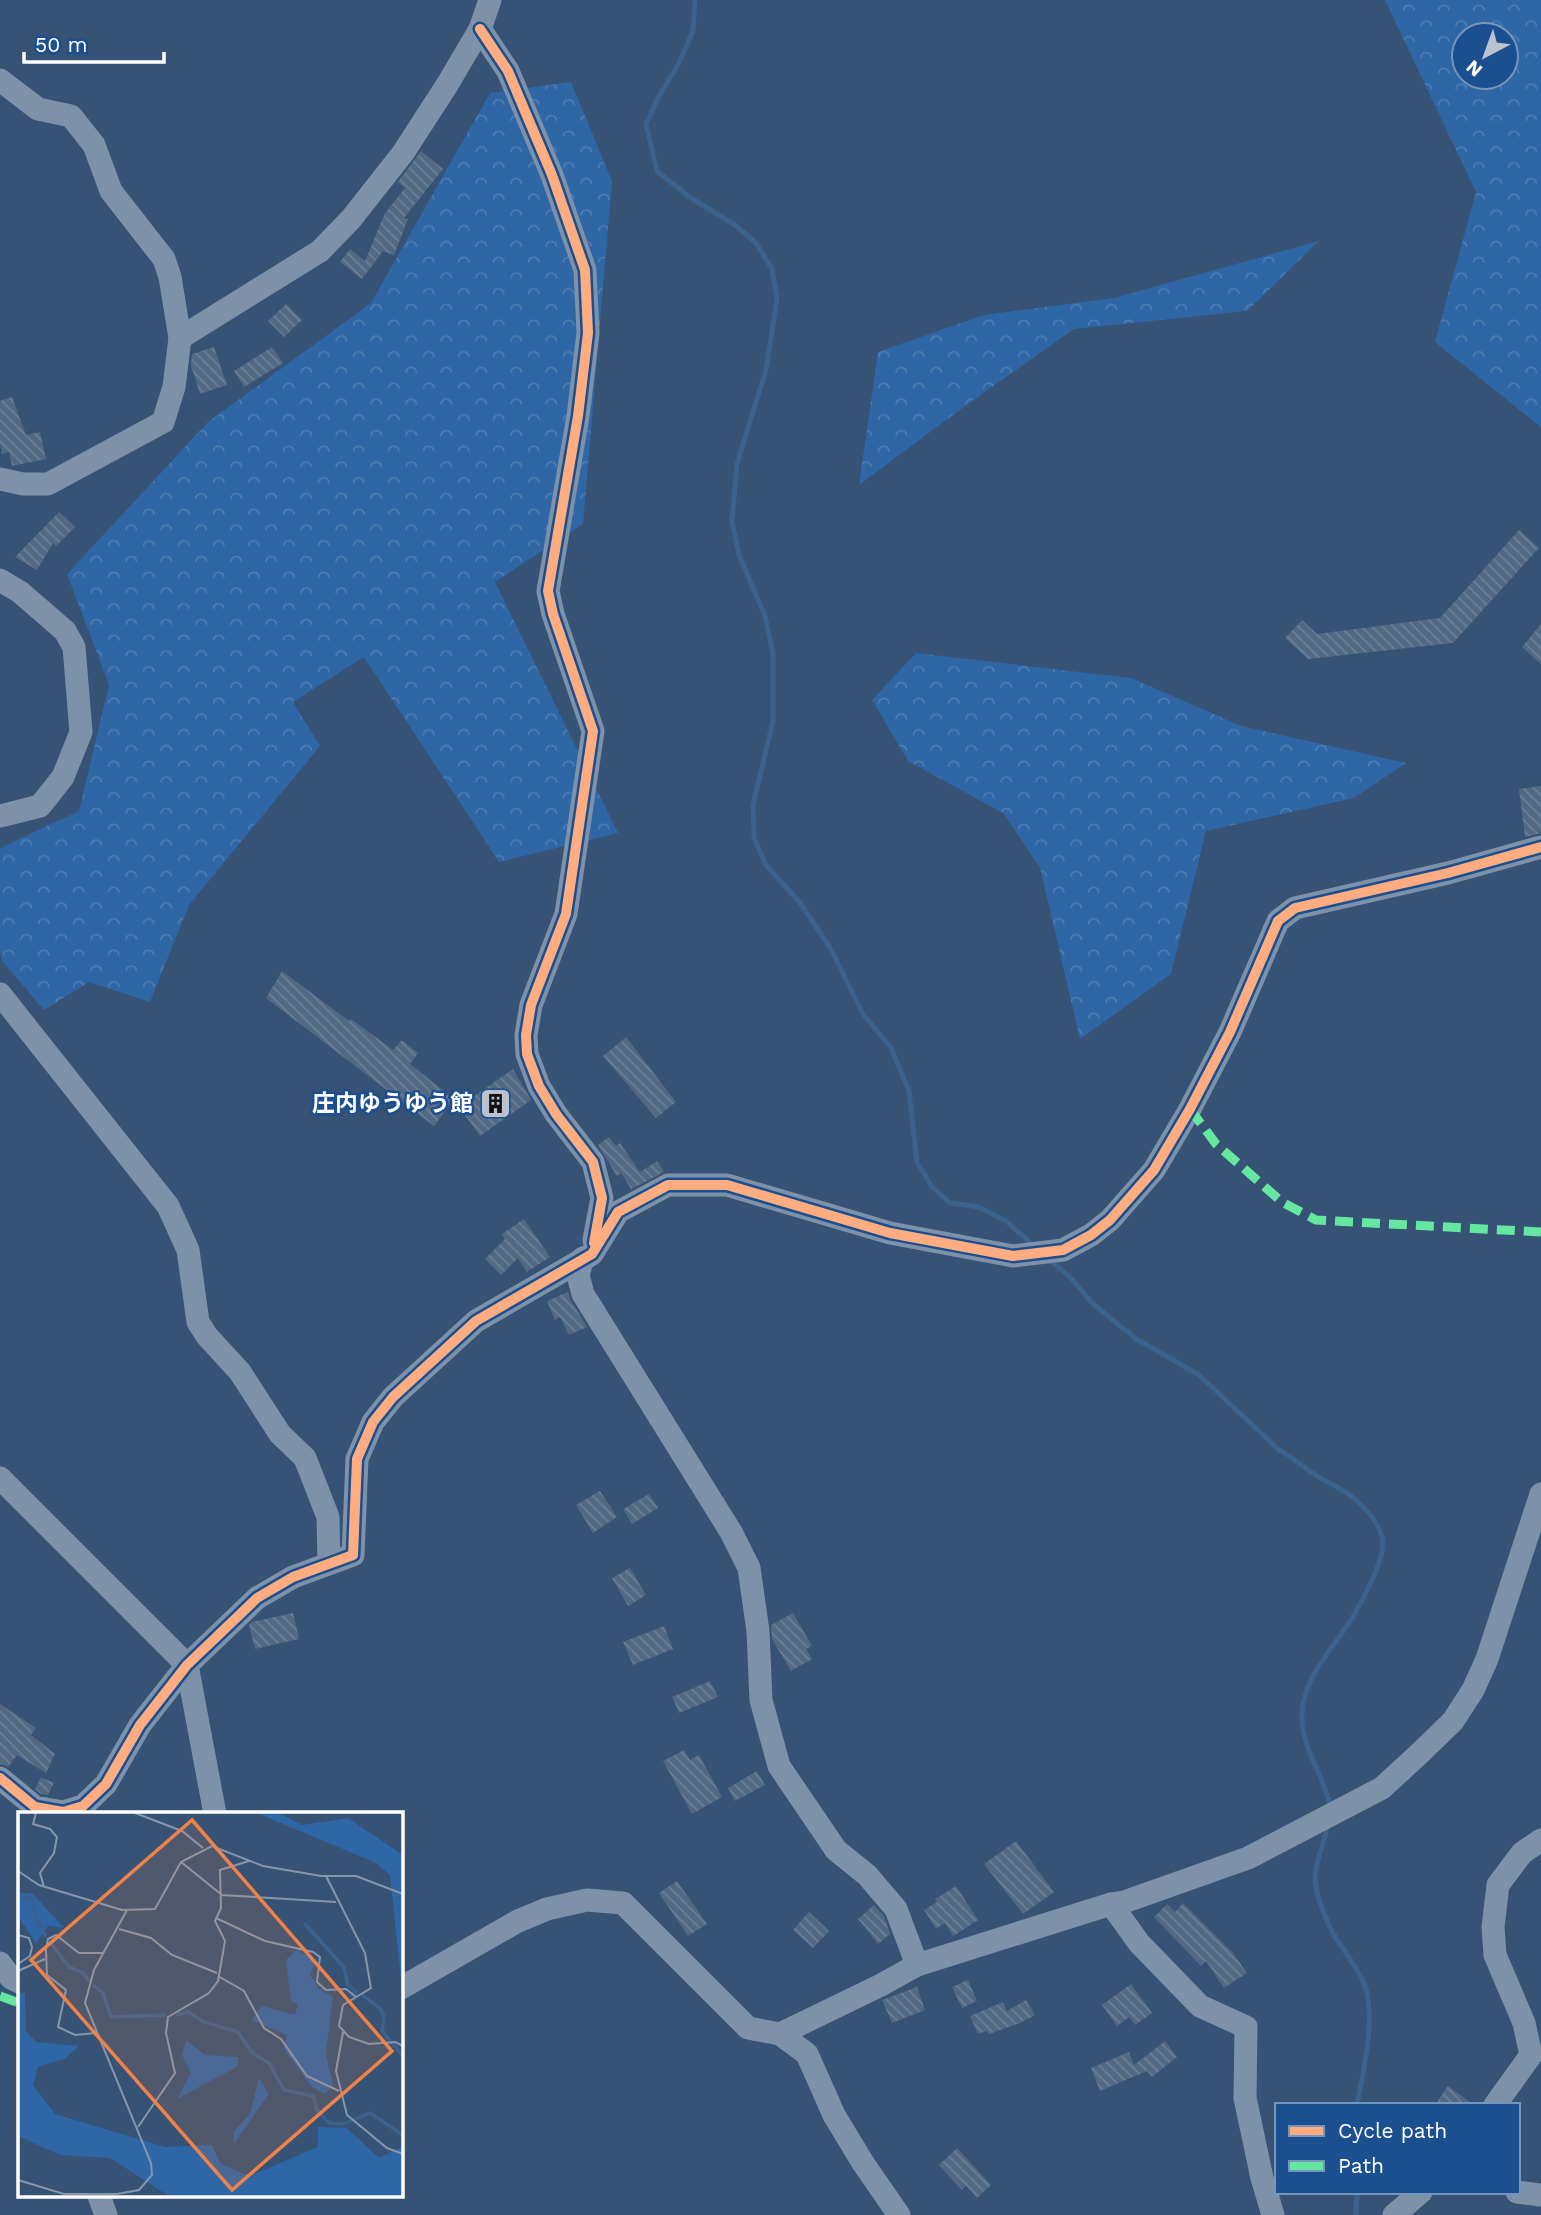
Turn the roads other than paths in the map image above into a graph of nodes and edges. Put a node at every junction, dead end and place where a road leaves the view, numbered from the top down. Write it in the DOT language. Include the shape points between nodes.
graph roads {
  1 [pos="490,0"];
  2 [pos="480,29"];
  3 [pos="0,80"];
  4 [pos="180,338"];
  5 [pos="0,479"];
  6 [pos="0,580"];
  7 [pos="0,816"];
  8 [pos="1541,847"];
  9 [pos="0,995"];
  10 [pos="587,1256"];
  11 [pos="0,1478"];
  12 [pos="1540,1505"];
  13 [pos="329,1563"];
  14 [pos="187,1665"];
  15 [pos="0,1779"];
  16 [pos="215,1812"];
  17 [pos="1541,1840"];
  18 [pos="1111,1904"];
  19 [pos="0,1963"];
  20 [pos="918,1965"];
  21 [pos="18,1982"];
  22 [pos="402,1987"];
  23 [pos="780,2034"];
  24 [pos="1496,2103"];
  25 [pos="1520,2192"];
  26 [pos="1419,2194"];
  27 [pos="1541,2195"];
  28 [pos="100,2198"];
  29 [pos="106,2215"];
  30 [pos="899,2215"];
  31 [pos="1273,2215"];
  32 [pos="1394,2215"];
  1 -- 2 [label="street"];
  2 -- 4 [label="street" via="403,153 320,251"];
  2 -- 10 [label="street" via="508,71 552,175 585,270 588,333 548,592 593,731 565,914 531,1005 526,1035 527,1054 539,1086 593,1163 602,1198"];
  3 -- 4 [label="street" via="38,109 71,117 94,145 111,191 164,258"];
  4 -- 5 [label="street" via="174,387 163,422 48,484"];
  6 -- 7 [label="street" via="65,631 74,647 81,732 63,777 40,806"];
  8 -- 10 [label="street" via="1295,908 1278,921 1230,1032 1154,1170 1110,1220 1063,1250 1013,1256 890,1233 727,1185 668,1185 618,1212"];
  9 -- 13 [label="street" via="169,1206 188,1250 198,1322 240,1372 280,1434 306,1458 328,1517"];
  10 -- 13 [label="street" via="476,1321 393,1397 373,1422 357,1459 353,1555"];
  10 -- 20 [label="street" via="578,1275 583,1294 749,1568 761,1700 779,1766 836,1850 867,1875 896,1909"];
  11 -- 14 [label="street"];
  12 -- 18 [label="street" via="1473,1690 1452,1721 1382,1788 1248,1857"];
  13 -- 14 [label="street" via="257,1598"];
  14 -- 15 [label="street" via="140,1726 106,1784 83,1806 63,1812 35,1807"];
  14 -- 16 [label="street"];
  17 -- 24 [label="street" via="1522,1853 1498,1885 1494,1955 1524,2023 1531,2055"];
  18 -- 20 [label="street"];
  18 -- 31 [label="street" via="1139,1943 1200,2006 1246,2027 1245,2098"];
  19 -- 21 [label="street"];
  20 -- 23 [label="street"];
  22 -- 23 [label="street" via="547,1909 587,1900 623,1902 748,2028"];
  23 -- 30 [label="street" via="807,2054 834,2115"];
  25 -- 27 [label="street"];
  26 -- 32 [label="street"];
  28 -- 29 [label="street"];
}
